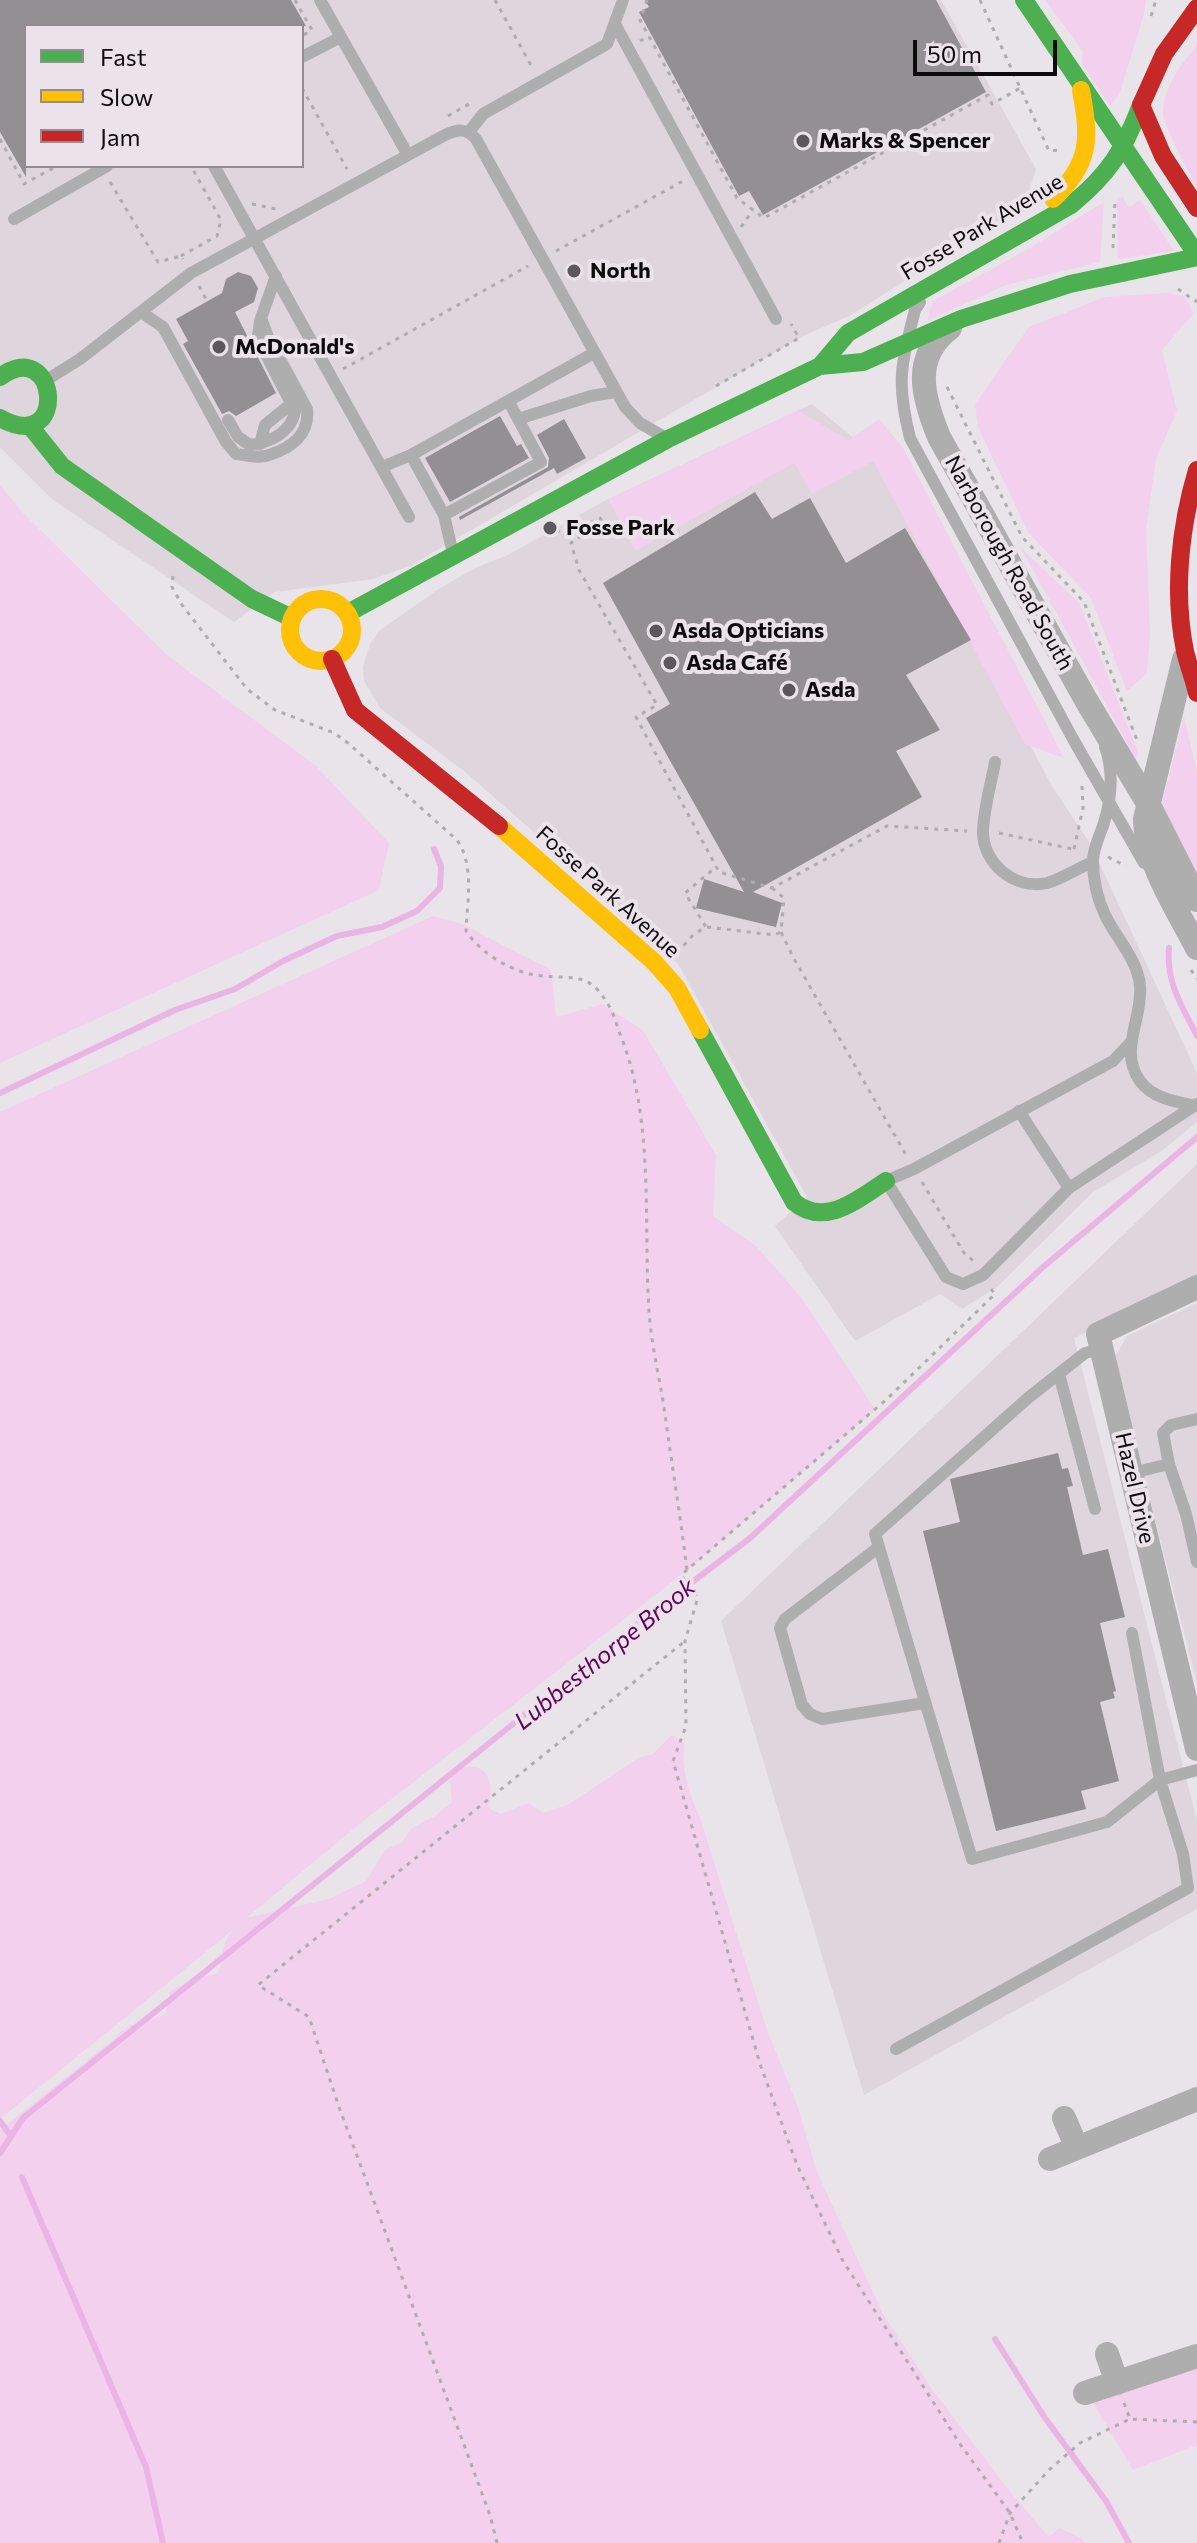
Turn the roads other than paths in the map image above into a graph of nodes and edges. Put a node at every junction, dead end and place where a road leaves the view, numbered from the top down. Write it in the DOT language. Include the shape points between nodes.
graph roads {
  1 [pos="320,0"];
  2 [pos="623,0"];
  3 [pos="1024,0"];
  4 [pos="1197,8"];
  5 [pos="616,26"];
  6 [pos="341,37"];
  7 [pos="304,56"];
  8 [pos="1080,83"];
  9 [pos="1141,105"];
  10 [pos="469,132"];
  11 [pos="1124,150"];
  12 [pos="408,155"];
  13 [pos="102,168"];
  14 [pos="215,168"];
  15 [pos="1197,208"];
  16 [pos="14,219"];
  17 [pos="256,240"];
  18 [pos="1001,245"];
  19 [pos="1197,256"];
  20 [pos="276,276"];
  21 [pos="931,286"];
  22 [pos="141,312"];
  23 [pos="781,317"];
  24 [pos="261,318"];
  25 [pos="961,319"];
  26 [pos="906,344"];
  27 [pos="594,353"];
  28 [pos="820,366"];
  29 [pos="0,377"];
  30 [pos="45,381"];
  31 [pos="616,392"];
  32 [pos="509,402"];
  33 [pos="0,418"];
  34 [pos="518,419"];
  35 [pos="228,420"];
  36 [pos="30,426"];
  37 [pos="668,439"];
  38 [pos="411,455"];
  39 [pos="382,467"];
  40 [pos="1197,470"];
  41 [pos="444,515"];
  42 [pos="409,517"];
  43 [pos="453,554"];
  44 [pos="348,613"];
  45 [pos="292,618"];
  46 [pos="332,659"];
  47 [pos="1193,672"];
  48 [pos="1086,700"];
  49 [pos="995,762"];
  50 [pos="1109,799"];
  51 [pos="1149,805"];
  52 [pos="1093,858"];
  53 [pos="1197,900"];
  54 [pos="1197,950"];
  55 [pos="1130,1043"];
  56 [pos="1196,1105"];
  57 [pos="1019,1111"];
  58 [pos="886,1181"];
  59 [pos="1069,1188"];
  60 [pos="1197,1287"];
  61 [pos="1102,1349"];
  62 [pos="1059,1374"];
  63 [pos="1197,1419"];
  64 [pos="1169,1464"];
  65 [pos="1132,1473"];
  66 [pos="1095,1509"];
  67 [pos="879,1547"];
  68 [pos="1197,1562"];
  69 [pos="1132,1633"];
  70 [pos="925,1703"];
  71 [pos="1195,1733"];
  72 [pos="1197,1770"];
  73 [pos="1160,1780"];
  74 [pos="896,2049"];
  75 [pos="1197,2099"];
  76 [pos="1064,2118"];
  77 [pos="1077,2148"];
  78 [pos="1050,2159"];
  79 [pos="1107,2354"];
  80 [pos="1197,2356"];
  81 [pos="1117,2383"];
  82 [pos="1085,2393"];
  1 -- 6 [label="lane"];
  2 -- 5 [label="lane"];
  3 -- 8 [label="main road"];
  4 -- 9 [label="main road, Fosse Park Avenue" via="1168,45"];
  5 -- 10 [label="lane" via="607,44 483,114"];
  5 -- 23 [label="lane"];
  6 -- 7 [label="lane"];
  6 -- 12 [label="lane"];
  8 -- 11 [label="main road"];
  8 -- 18 [label="main road" via="1087,122 1083,164 1076,178"];
  9 -- 11 [label="main road, Fosse Park Avenue"];
  9 -- 15 [label="main road" via="1163,156"];
  10 -- 12 [label="lane" via="455,130"];
  10 -- 27 [label="lane"];
  11 -- 18 [label="main road, Fosse Park Avenue" via="1103,179 1071,205"];
  11 -- 19 [label="main road"];
  12 -- 17 [label="lane"];
  13 -- 16 [label="lane"];
  14 -- 17 [label="lane"];
  17 -- 20 [label="lane"];
  17 -- 22 [label="lane" via="191,273"];
  18 -- 21 [label="main road, Fosse Park Avenue"];
  19 -- 25 [label="main road, Fosse Park Avenue" via="1070,284"];
  20 -- 24 [label="lane"];
  20 -- 39 [label="lane"];
  21 -- 26 [label="lane" via="915,310"];
  21 -- 28 [label="main road, Fosse Park Avenue" via="848,333"];
  22 -- 24 [label="lane" via="163,327 182,352 236,454 270,455 300,437 308,420"];
  22 -- 30 [label="lane"];
  24 -- 35 [label="lane" via="258,336 295,411 293,421 271,441 250,445"];
  25 -- 26 [label="main road, Fosse Park Avenue"];
  25 -- 48 [label="street, Narborough Road South" via="931,348 923,375 926,407"];
  26 -- 28 [label="main road, Fosse Park Avenue" via="863,362"];
  26 -- 50 [label="lane" via="901,401 910,438"];
  27 -- 31 [label="lane"];
  27 -- 32 [label="lane"];
  28 -- 37 [label="main road, Fosse Park Avenue"];
  29 -- 30 [label="main road" via="23,368"];
  30 -- 36 [label="main road" via="48,407"];
  31 -- 34 [label="lane"];
  31 -- 37 [label="lane" via="633,417"];
  32 -- 34 [label="lane"];
  32 -- 38 [label="lane"];
  33 -- 36 [label="main road" via="10,425"];
  34 -- 41 [label="lane" via="541,462"];
  36 -- 45 [label="main road" via="62,466 252,599"];
  37 -- 43 [label="main road, Fosse Park Avenue"];
  38 -- 39 [label="lane"];
  38 -- 41 [label="lane"];
  39 -- 42 [label="lane"];
  40 -- 47 [label="main road" via="1182,541 1182,619"];
  41 -- 43 [label="lane"];
  43 -- 44 [label="main road, Fosse Park Avenue"];
  44 -- 45 [label="main road" via="333,601 313,599"];
  44 -- 46 [label="main road" via="351,640"];
  45 -- 46 [label="main road" via="291,639 303,655"];
  46 -- 58 [label="main road, Fosse Park Avenue" via="355,710 434,771 654,962 677,988 794,1202 805,1211 827,1213"];
  47 -- 51 [label="street"];
  48 -- 50 [label="lane" via="1107,752"];
  48 -- 51 [label="street, Narborough Road South"];
  49 -- 52 [label="lane" via="983,832 987,852 999,870 1015,880 1046,883"];
  50 -- 52 [label="lane"];
  50 -- 54 [label="lane" via="1179,932"];
  51 -- 53 [label="street, Narborough Road South"];
  51 -- 54 [label="street" via="1145,835"];
  52 -- 55 [label="lane" via="1104,914 1140,984 1139,1015"];
  55 -- 56 [label="lane" via="1133,1068 1149,1091"];
  55 -- 57 [label="lane" via="1113,1061"];
  56 -- 59 [label="lane"];
  57 -- 58 [label="lane"];
  57 -- 59 [label="lane"];
  58 -- 59 [label="lane" via="946,1277 963,1284 987,1271"];
  60 -- 61 [label="street" via="1098,1334"];
  61 -- 62 [label="lane" via="1085,1353"];
  61 -- 65 [label="street, Hazel Drive"];
  62 -- 66 [label="lane"];
  62 -- 67 [label="lane" via="875,1534"];
  63 -- 64 [label="lane" via="1171,1425 1163,1433"];
  64 -- 65 [label="lane"];
  64 -- 68 [label="lane"];
  65 -- 71 [label="street, Hazel Drive"];
  67 -- 70 [label="lane"];
  67 -- 70 [label="lane" via="780,1628 802,1705 822,1719"];
  69 -- 73 [label="lane"];
  70 -- 73 [label="lane" via="972,1859 1107,1822"];
  72 -- 73 [label="lane"];
  73 -- 74 [label="lane" via="1188,1888"];
  75 -- 77 [label="street"];
  76 -- 77 [label="street"];
  77 -- 78 [label="street"];
  79 -- 81 [label="street"];
  80 -- 81 [label="street"];
  81 -- 82 [label="street"];
}
